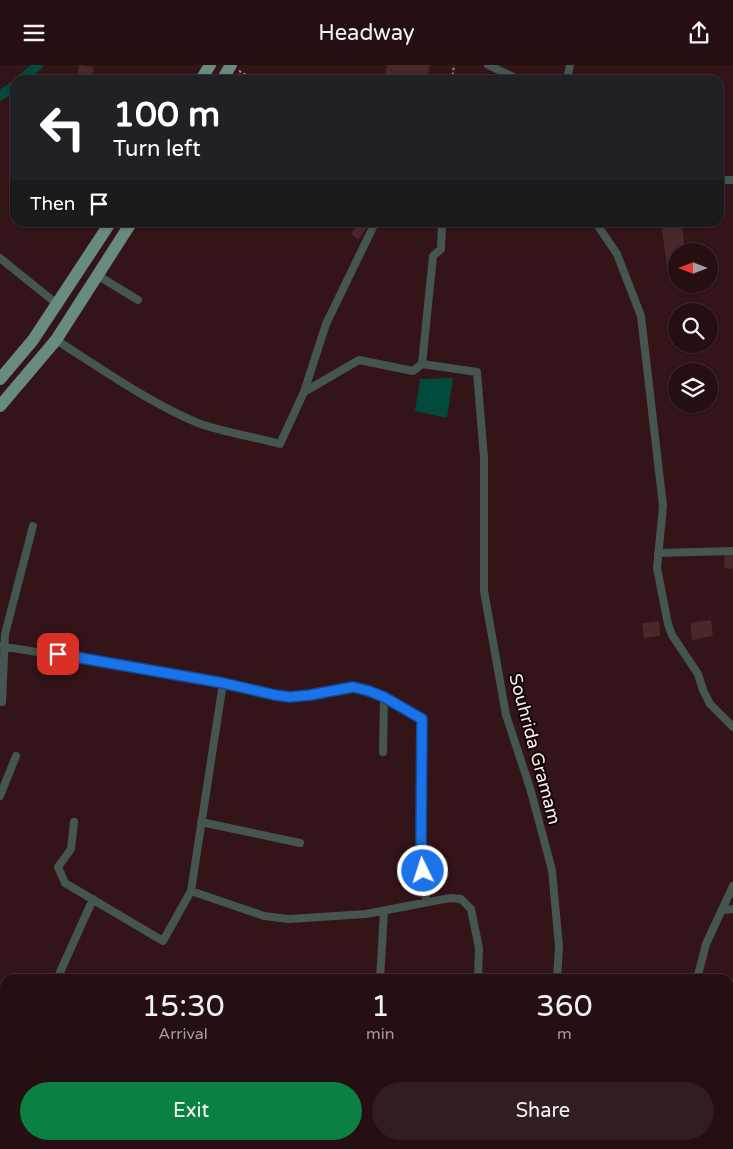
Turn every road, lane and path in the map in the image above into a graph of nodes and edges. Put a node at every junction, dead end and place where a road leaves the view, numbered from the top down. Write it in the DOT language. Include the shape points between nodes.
graph roads {
  1 [pos="231,65"];
  2 [pos="488,65"];
  3 [pos="248,75"];
  4 [pos="509,75"];
  5 [pos="107,227"];
  6 [pos="128,227"];
  7 [pos="373,227"];
  8 [pos="442,227"];
  9 [pos="599,227"];
  10 [pos="0,259"];
  11 [pos="97,275"];
  12 [pos="138,300"];
  13 [pos="57,305"];
  14 [pos="56,340"];
  15 [pos="422,363"];
  16 [pos="0,379"];
  17 [pos="304,392"];
  18 [pos="0,406"];
  19 [pos="33,526"];
  20 [pos="733,551"];
  21 [pos="658,553"];
  22 [pos="2,646"];
  23 [pos="223,683"];
  24 [pos="384,697"];
  25 [pos="2,702"];
  26 [pos="733,727"];
  27 [pos="383,752"];
  28 [pos="16,756"];
  29 [pos="0,796"];
  30 [pos="74,822"];
  31 [pos="201,822"];
  32 [pos="300,843"];
  33 [pos="733,886"];
  34 [pos="191,891"];
  35 [pos="92,899"];
  36 [pos="426,902"];
  37 [pos="733,909"];
  38 [pos="722,910"];
  39 [pos="384,911"];
  40 [pos="59,974"];
  41 [pos="380,974"];
  42 [pos="478,974"];
  43 [pos="557,974"];
  44 [pos="698,974"];
  1 -- 3 [label="path"];
  2 -- 4 [label="street"];
  5 -- 13 [label="main road"];
  6 -- 11 [label="main road"];
  7 -- 17 [label="street" via="326,324"];
  8 -- 15 [label="street" via="441,249 433,256"];
  9 -- 21 [label="street" via="617,253 642,316 663,506"];
  10 -- 13 [label="street"];
  11 -- 12 [label="street"];
  11 -- 14 [label="main road"];
  13 -- 16 [label="main road"];
  14 -- 17 [label="street" via="178,413 200,423 280,444"];
  14 -- 18 [label="main road"];
  15 -- 17 [label="street" via="413,371 359,361"];
  15 -- 43 [label="street, Souhrida Gramam" via="477,372 484,458 484,591 506,715 552,870 559,947"];
  19 -- 22 [label="street"];
  20 -- 21 [label="street"];
  21 -- 26 [label="street" via="657,568 672,635 698,674 710,704"];
  22 -- 23 [label="street"];
  22 -- 25 [label="street"];
  23 -- 24 [label="street" via="290,697 353,687"];
  23 -- 31 [label="street"];
  24 -- 27 [label="street"];
  24 -- 36 [label="street" via="422,719 421,839"];
  28 -- 29 [label="street"];
  30 -- 35 [label="street" via="71,849 58,867 65,883"];
  31 -- 32 [label="street"];
  31 -- 34 [label="street"];
  33 -- 38 [label="street"];
  34 -- 35 [label="street" via="163,941"];
  34 -- 39 [label="street" via="264,916 289,919"];
  35 -- 40 [label="street"];
  36 -- 39 [label="street"];
  36 -- 42 [label="street" via="451,898 462,899 468,904 479,948"];
  37 -- 38 [label="street"];
  38 -- 44 [label="street" via="706,943"];
  39 -- 41 [label="street"];
}
